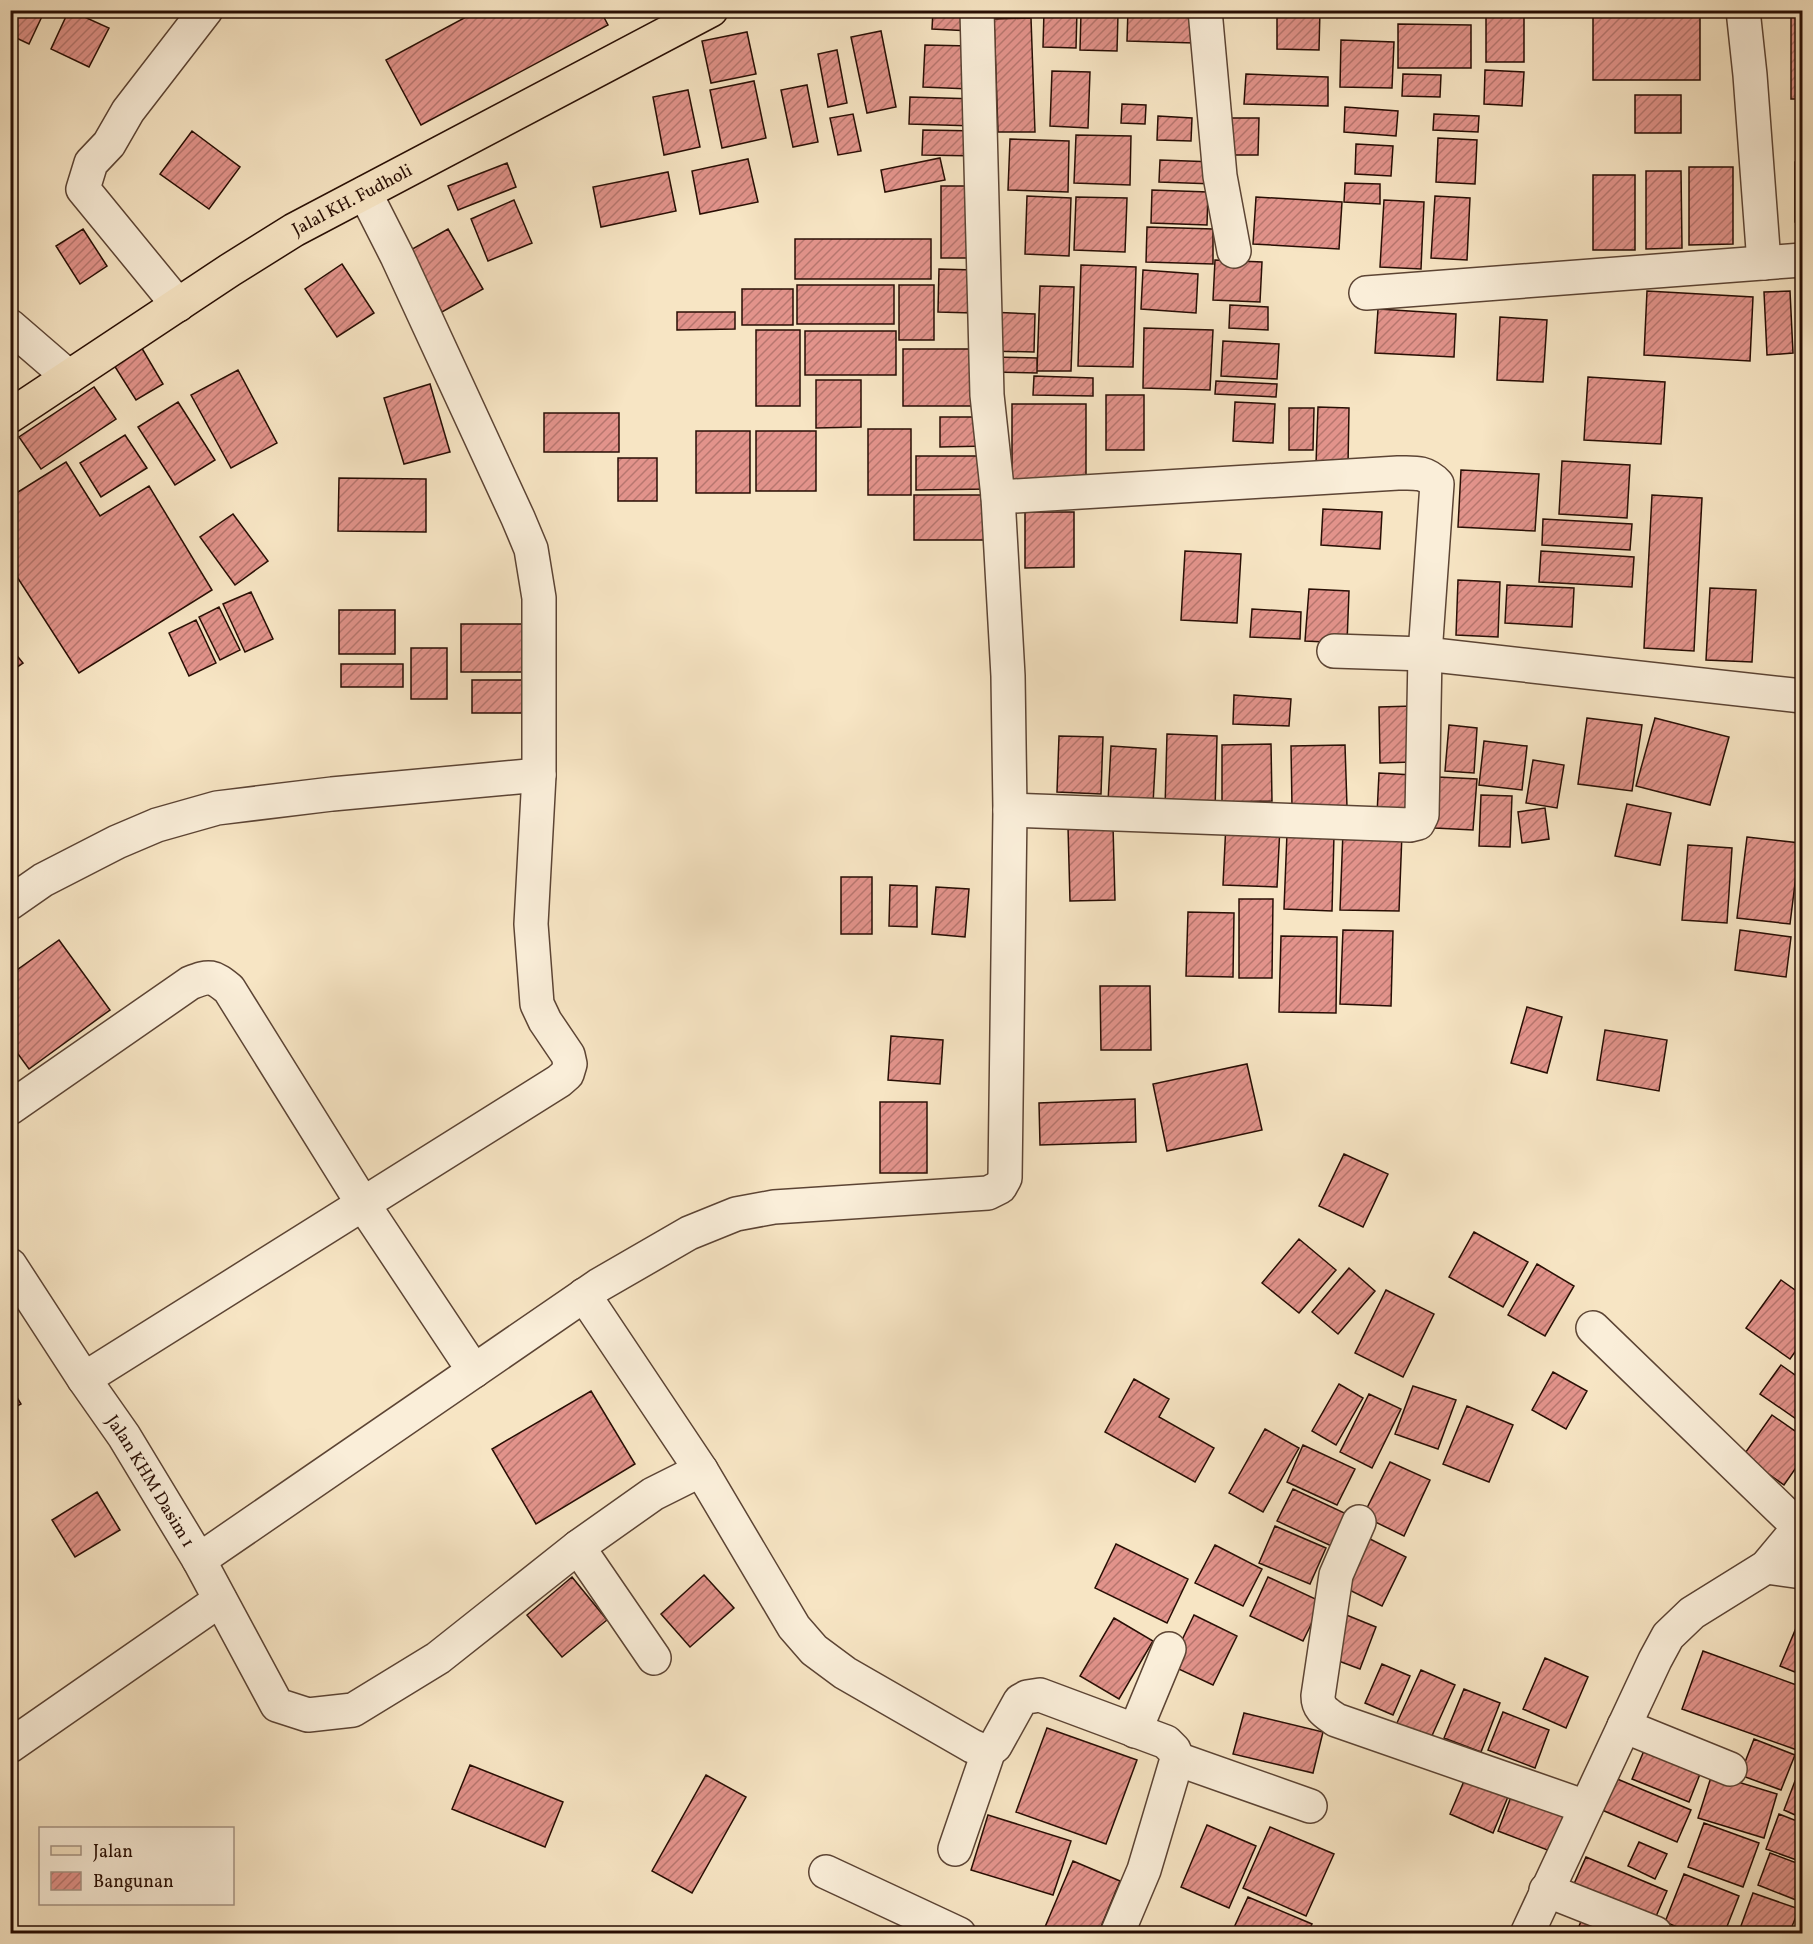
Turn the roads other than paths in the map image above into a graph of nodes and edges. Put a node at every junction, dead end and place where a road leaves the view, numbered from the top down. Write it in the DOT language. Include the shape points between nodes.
graph roads {
  1 [pos="206,10"];
  2 [pos="711,10"];
  3 [pos="977,10"];
  4 [pos="1205,10"];
  5 [pos="1743,10"];
  6 [pos="365,193"];
  7 [pos="1234,251"];
  8 [pos="1803,260"];
  9 [pos="1764,263"];
  10 [pos="1366,293"];
  11 [pos="178,305"];
  12 [pos="10,326"];
  13 [pos="69,378"];
  14 [pos="10,416"];
  15 [pos="998,497"];
  16 [pos="1334,651"];
  17 [pos="1425,654"];
  18 [pos="1803,696"];
  19 [pos="539,775"];
  20 [pos="1010,810"];
  21 [pos="10,903"];
  22 [pos="10,1108"];
  23 [pos="363,1204"];
  24 [pos="10,1265"];
  25 [pos="584,1295"];
  26 [pos="1593,1328"];
  27 [pos="474,1371"];
  28 [pos="84,1379"];
  29 [pos="701,1470"];
  30 [pos="1359,1521"];
  31 [pos="1801,1526"];
  32 [pos="578,1547"];
  33 [pos="199,1560"];
  34 [pos="1766,1567"];
  35 [pos="1803,1572"];
  36 [pos="220,1600"];
  37 [pos="1169,1649"];
  38 [pos="654,1658"];
  39 [pos="1624,1726"];
  40 [pos="1135,1731"];
  41 [pos="10,1746"];
  42 [pos="990,1750"];
  43 [pos="1177,1759"];
  44 [pos="1730,1769"];
  45 [pos="1310,1806"];
  46 [pos="1586,1807"];
  47 [pos="955,1850"];
  48 [pos="826,1872"];
  49 [pos="1546,1890"];
  50 [pos="1655,1933"];
  51 [pos="959,1934"];
  52 [pos="1117,1934"];
  53 [pos="1527,1934"];
  1 -- 11 [label="street" via="91,163 83,189"];
  2 -- 6 [label="main road, Jalal KH. Fudholi"];
  3 -- 15 [label="street" via="987,395"];
  4 -- 7 [label="street" via="1220,176"];
  5 -- 9 [label="street"];
  6 -- 11 [label="main road, Jalal KH. Fudholi" via="294,230"];
  6 -- 19 [label="street" via="531,549 539,598"];
  8 -- 9 [label="street"];
  9 -- 10 [label="street"];
  11 -- 13 [label="main road, Jalal KH. Fudholi"];
  12 -- 13 [label="street"];
  13 -- 14 [label="main road, Jalal KH. Fudholi"];
  15 -- 17 [label="street" via="1421,472 1437,484"];
  15 -- 20 [label="street" via="1008,676"];
  16 -- 17 [label="street"];
  17 -- 18 [label="street"];
  17 -- 20 [label="street" via="1422,815 1418,823"];
  19 -- 21 [label="street" via="217,808 157,825 117,842 43,880"];
  19 -- 23 [label="street" via="531,924 537,1004 568,1055 567,1074"];
  20 -- 25 [label="street" via="1006,1169 1000,1187 988,1193 774,1207 736,1214 689,1233"];
  22 -- 23 [label="street" via="190,983 204,977 216,978 229,989"];
  23 -- 27 [label="street"];
  23 -- 28 [label="street"];
  24 -- 28 [label="street, Jalan KHM Dasim 1"];
  25 -- 27 [label="street"];
  25 -- 29 [label="street"];
  26 -- 31 [label="street"];
  27 -- 33 [label="street"];
  28 -- 33 [label="street, Jalan KHM Dasim 1" via="124,1436"];
  29 -- 32 [label="street" via="653,1494"];
  29 -- 42 [label="street" via="794,1627 814,1650 845,1673 972,1746"];
  30 -- 46 [label="street" via="1336,1575 1318,1696 1323,1711 1336,1720"];
  31 -- 34 [label="street"];
  32 -- 36 [label="street, Jalan KHM Dasim 1" via="438,1658 353,1710 308,1715 277,1705"];
  32 -- 38 [label="street"];
  33 -- 36 [label="street, Jalan KHM Dasim 1"];
  34 -- 35 [label="street"];
  34 -- 39 [label="street" via="1692,1613 1668,1636"];
  36 -- 41 [label="street"];
  37 -- 40 [label="street"];
  39 -- 44 [label="street"];
  39 -- 46 [label="street"];
  40 -- 42 [label="street" via="1040,1695 1020,1701"];
  40 -- 43 [label="street" via="1170,1745"];
  42 -- 47 [label="street"];
  43 -- 45 [label="street"];
  43 -- 52 [label="street" via="1144,1870"];
  46 -- 49 [label="street"];
  48 -- 51 [label="street"];
  49 -- 50 [label="street"];
  49 -- 53 [label="street"];
}
